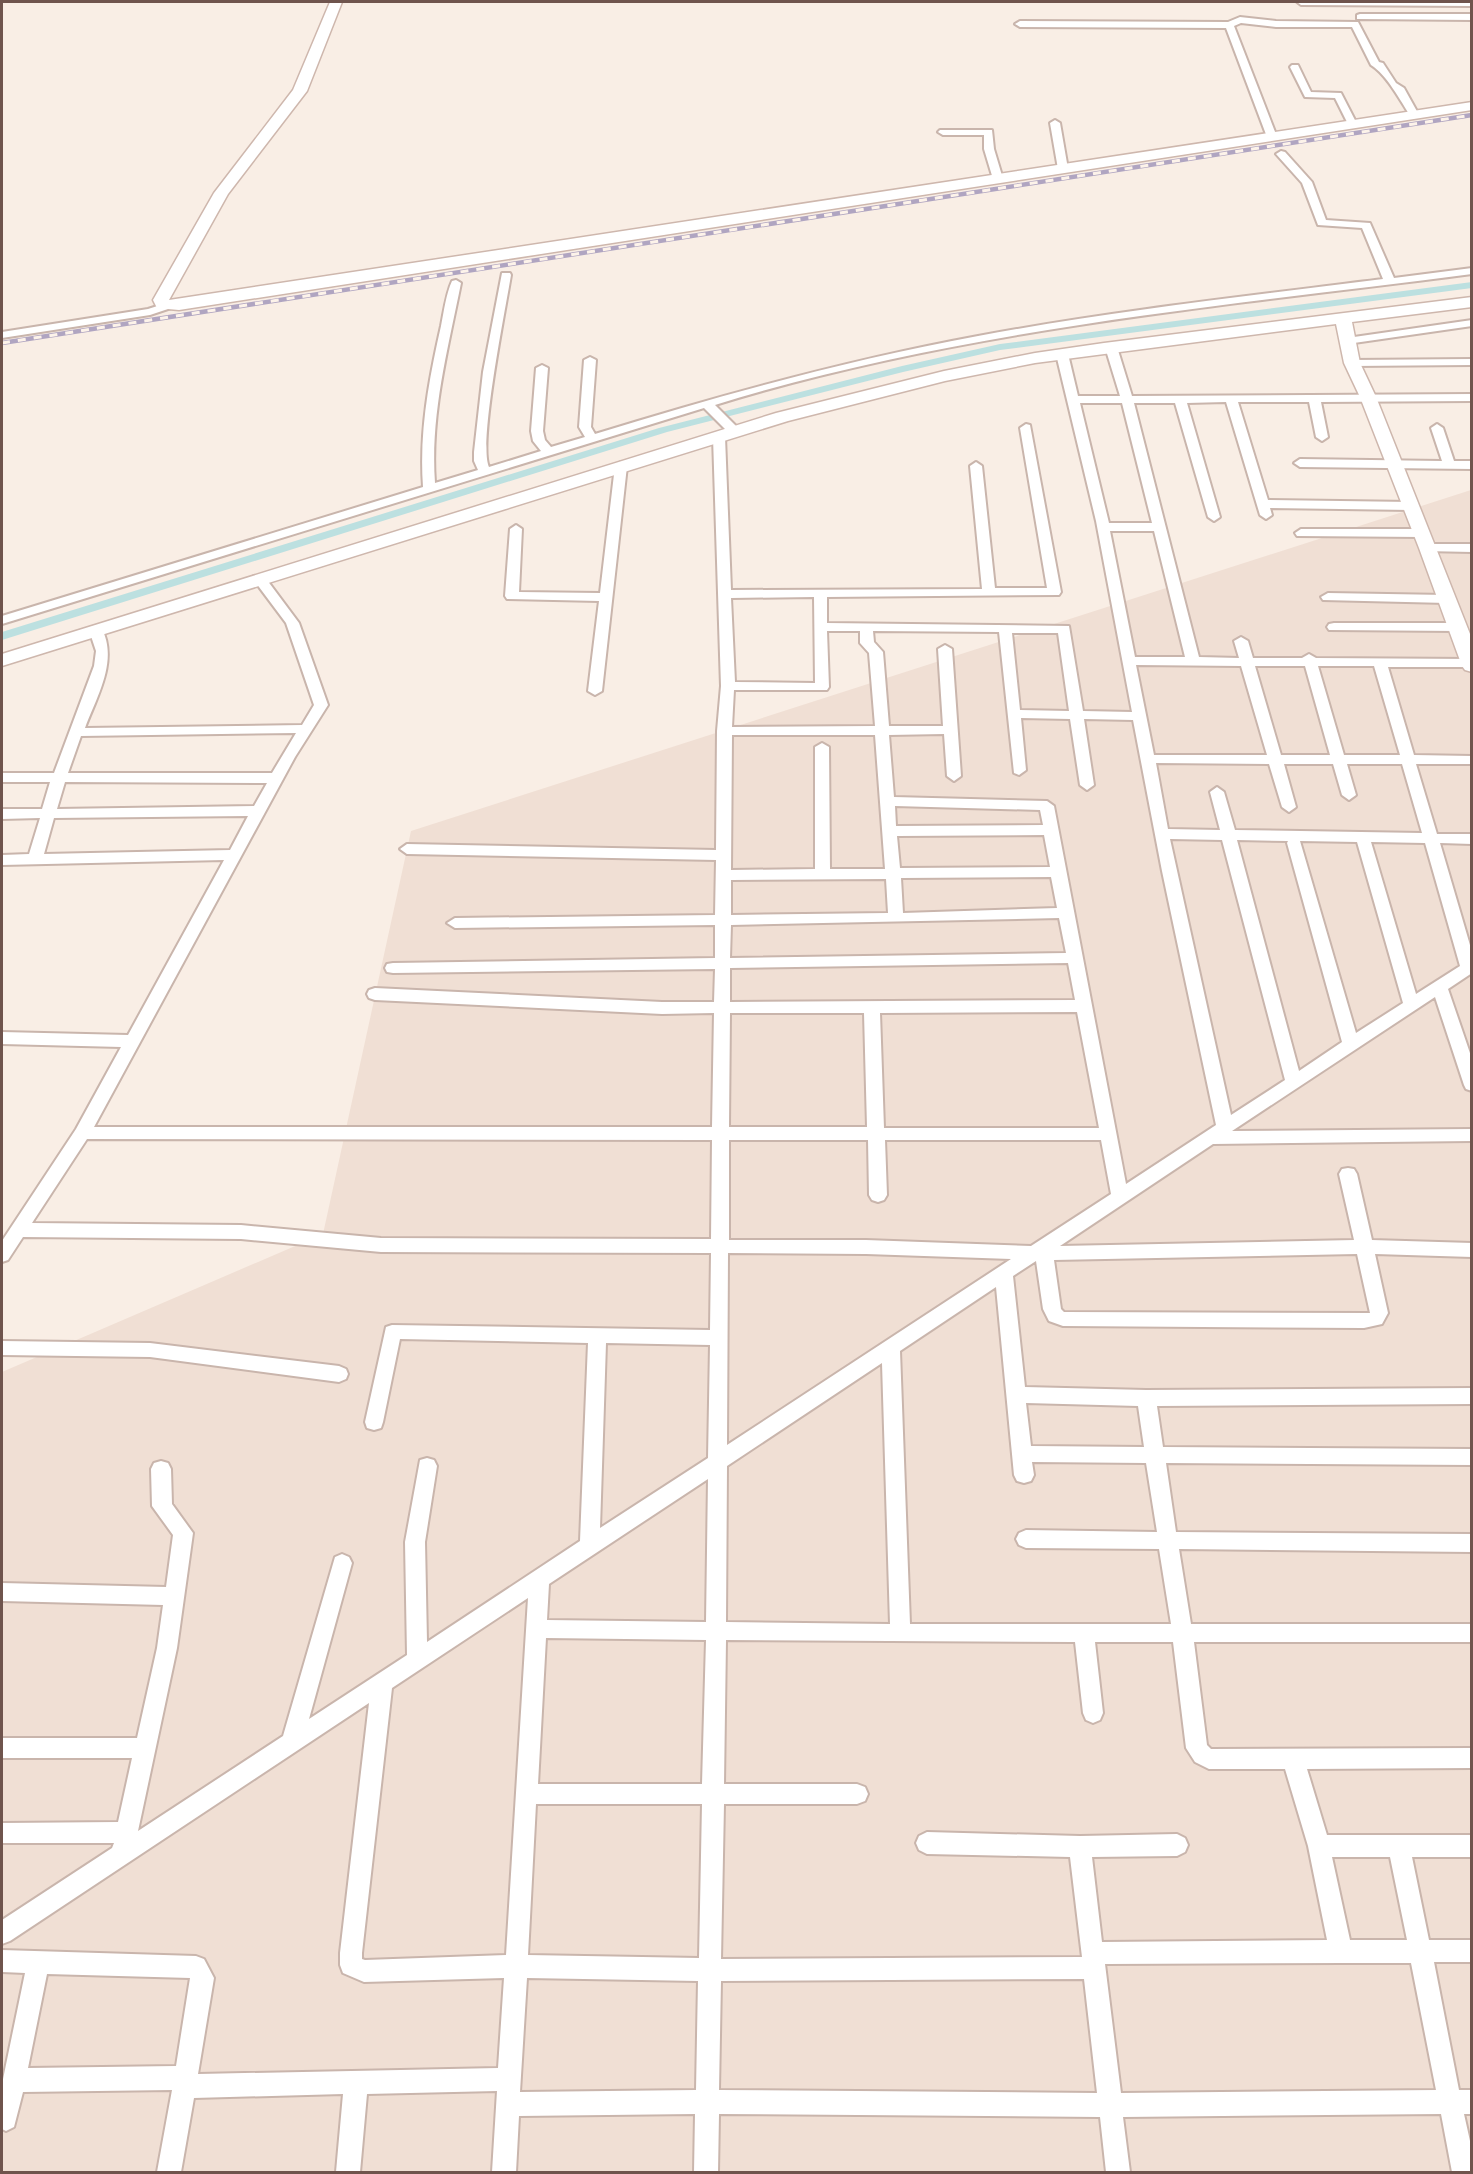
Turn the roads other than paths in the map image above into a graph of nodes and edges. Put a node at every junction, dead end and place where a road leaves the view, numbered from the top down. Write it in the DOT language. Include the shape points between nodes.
graph roads {
  1 [pos="336,2"];
  2 [pos="1301,2"];
  3 [pos="1320,2"];
  4 [pos="1359,2"];
  5 [pos="1443,2"];
  6 [pos="1472,3"];
  7 [pos="1360,17"];
  8 [pos="1472,17"];
  9 [pos="1020,24"];
  10 [pos="1229,25"];
  11 [pos="1295,67"];
  12 [pos="1472,106"];
  13 [pos="1414,115"];
  14 [pos="1055,123"];
  15 [pos="1352,124"];
  16 [pos="943,132"];
  17 [pos="1272,137"];
  18 [pos="1281,154"];
  19 [pos="1063,169"];
  20 [pos="998,179"];
  21 [pos="1472,272"];
  22 [pos="506,275"];
  23 [pos="1390,282"];
  24 [pos="456,283"];
  25 [pos="1472,302"];
  26 [pos="167,306"];
  27 [pos="1342,319"];
  28 [pos="1472,323"];
  29 [pos="2,335"];
  30 [pos="1347,341"];
  31 [pos="1111,347"];
  32 [pos="1062,354"];
  33 [pos="590,360"];
  34 [pos="1472,362"];
  35 [pos="1352,363"];
  36 [pos="542,368"];
  37 [pos="1314,397"];
  38 [pos="1368,397"];
  39 [pos="1472,397"];
  40 [pos="1231,398"];
  41 [pos="1127,399"];
  42 [pos="1180,399"];
  43 [pos="1073,400"];
  44 [pos="708,405"];
  45 [pos="1026,428"];
  46 [pos="1437,428"];
  47 [pos="727,431"];
  48 [pos="1322,437"];
  49 [pos="592,439"];
  50 [pos="549,452"];
  51 [pos="1300,463"];
  52 [pos="1395,465"];
  53 [pos="1449,465"];
  54 [pos="1472,465"];
  55 [pos="621,466"];
  56 [pos="976,466"];
  57 [pos="485,472"];
  58 [pos="429,489"];
  59 [pos="1411,506"];
  60 [pos="1214,517"];
  61 [pos="1104,527"];
  62 [pos="1160,527"];
  63 [pos="516,529"];
  64 [pos="1301,533"];
  65 [pos="1425,541"];
  66 [pos="1472,548"];
  67 [pos="259,579"];
  68 [pos="989,592"];
  69 [pos="820,593"];
  70 [pos="725,594"];
  71 [pos="607,597"];
  72 [pos="1328,597"];
  73 [pos="1447,599"];
  74 [pos="2,620"];
  75 [pos="821,627"];
  76 [pos="866,627"];
  77 [pos="1334,627"];
  78 [pos="1457,627"];
  79 [pos="1005,628"];
  80 [pos="96,630"];
  81 [pos="1241,640"];
  82 [pos="945,650"];
  83 [pos="2,660"];
  84 [pos="1310,660"];
  85 [pos="1130,661"];
  86 [pos="1192,662"];
  87 [pos="1247,662"];
  88 [pos="1380,663"];
  89 [pos="1471,664"];
  90 [pos="728,686"];
  91 [pos="595,691"];
  92 [pos="1014,714"];
  93 [pos="1076,715"];
  94 [pos="1140,716"];
  95 [pos="305,729"];
  96 [pos="883,730"];
  97 [pos="951,730"];
  98 [pos="724,731"];
  99 [pos="78,732"];
  100 [pos="822,747"];
  101 [pos="1408,758"];
  102 [pos="1148,759"];
  103 [pos="1274,759"];
  104 [pos="1339,759"];
  105 [pos="1472,760"];
  106 [pos="1019,770"];
  107 [pos="954,776"];
  108 [pos="2,777"];
  109 [pos="59,777"];
  110 [pos="277,778"];
  111 [pos="1087,785"];
  112 [pos="1217,792"];
  113 [pos="1349,795"];
  114 [pos="888,801"];
  115 [pos="1289,807"];
  116 [pos="258,812"];
  117 [pos="2,814"];
  118 [pos="48,814"];
  119 [pos="1051,830"];
  120 [pos="891,831"];
  121 [pos="1162,834"];
  122 [pos="1229,835"];
  123 [pos="1431,838"];
  124 [pos="1472,839"];
  125 [pos="1294,843"];
  126 [pos="1364,843"];
  127 [pos="407,849"];
  128 [pos="234,855"];
  129 [pos="723,855"];
  130 [pos="35,859"];
  131 [pos="2,860"];
  132 [pos="1058,872"];
  133 [pos="894,873"];
  134 [pos="823,874"];
  135 [pos="723,875"];
  136 [pos="1065,913"];
  137 [pos="896,918"];
  138 [pos="723,920"];
  139 [pos="455,923"];
  140 [pos="1074,958"];
  141 [pos="722,963"];
  142 [pos="1470,966"];
  143 [pos="393,968"];
  144 [pos="1439,986"];
  145 [pos="375,994"];
  146 [pos="1411,1004"];
  147 [pos="1084,1006"];
  148 [pos="872,1007"];
  149 [pos="722,1008"];
  150 [pos="2,1038"];
  151 [pos="132,1041"];
  152 [pos="1351,1044"];
  153 [pos="1294,1082"];
  154 [pos="1472,1085"];
  155 [pos="1226,1127"];
  156 [pos="82,1133"];
  157 [pos="721,1133"];
  158 [pos="876,1133"];
  159 [pos="1108,1134"];
  160 [pos="1472,1135"];
  161 [pos="1208,1138"];
  162 [pos="1348,1174"];
  163 [pos="878,1195"];
  164 [pos="1120,1196"];
  165 [pos="18,1230"];
  166 [pos="720,1246"];
  167 [pos="1365,1247"];
  168 [pos="1472,1250"];
  169 [pos="1039,1252"];
  170 [pos="2,1254"];
  171 [pos="1004,1272"];
  172 [pos="597,1336"];
  173 [pos="719,1338"];
  174 [pos="891,1347"];
  175 [pos="2,1348"];
  176 [pos="339,1374"];
  177 [pos="1017,1395"];
  178 [pos="1472,1396"];
  179 [pos="1146,1398"];
  180 [pos="375,1422"];
  181 [pos="1022,1454"];
  182 [pos="1155,1454"];
  183 [pos="1472,1457"];
  184 [pos="718,1461"];
  185 [pos="427,1466"];
  186 [pos="161,1469"];
  187 [pos="1024,1475"];
  188 [pos="1026,1539"];
  189 [pos="1168,1541"];
  190 [pos="1472,1544"];
  191 [pos="590,1545"];
  192 [pos="342,1563"];
  193 [pos="538,1579"];
  194 [pos="2,1592"];
  195 [pos="174,1596"];
  196 [pos="537,1629"];
  197 [pos="716,1631"];
  198 [pos="1182,1631"];
  199 [pos="1084,1632"];
  200 [pos="900,1633"];
  201 [pos="1472,1633"];
  202 [pos="417,1659"];
  203 [pos="382,1682"];
  204 [pos="1093,1713"];
  205 [pos="292,1742"];
  206 [pos="2,1748"];
  207 [pos="145,1748"];
  208 [pos="1472,1758"];
  209 [pos="1293,1759"];
  210 [pos="527,1794"];
  211 [pos="713,1794"];
  212 [pos="857,1794"];
  213 [pos="2,1833"];
  214 [pos="124,1843"];
  215 [pos="927,1843"];
  216 [pos="1177,1845"];
  217 [pos="1319,1846"];
  218 [pos="1400,1846"];
  219 [pos="1472,1846"];
  220 [pos="1080,1847"];
  221 [pos="2,1933"];
  222 [pos="1472,1950"];
  223 [pos="1419,1951"];
  224 [pos="1341,1952"];
  225 [pos="2,1961"];
  226 [pos="1093,1961"];
  227 [pos="38,1964"];
  228 [pos="516,1966"];
  229 [pos="710,1970"];
  230 [pos="510,2079"];
  231 [pos="14,2080"];
  232 [pos="184,2082"];
  233 [pos="356,2084"];
  234 [pos="708,2102"];
  235 [pos="1460,2102"];
  236 [pos="508,2104"];
  237 [pos="1109,2105"];
  238 [pos="6,2118"];
  239 [pos="169,2172"];
  240 [pos="348,2172"];
  241 [pos="504,2172"];
  242 [pos="706,2172"];
  243 [pos="1118,2172"];
  244 [pos="1464,2172"];
  1 -- 26 [label="street" via="300,91 221,193 161,300"];
  2 -- 3 [label="street"];
  3 -- 4 [label="street"];
  4 -- 5 [label="street"];
  5 -- 6 [label="street"];
  7 -- 8 [label="street"];
  9 -- 10 [label="street"];
  10 -- 13 [label="street" via="1240,20 1355,24 1376,64 1399,88"];
  10 -- 17 [label="street"];
  11 -- 15 [label="street" via="1308,95 1338,95"];
  12 -- 13 [label="street"];
  13 -- 15 [label="street"];
  14 -- 19 [label="street"];
  15 -- 17 [label="street"];
  16 -- 20 [label="street" via="989,132 986,143"];
  17 -- 19 [label="street"];
  18 -- 23 [label="street" via="1307,182 1322,223 1366,225"];
  19 -- 20 [label="street"];
  20 -- 26 [label="street"];
  21 -- 23 [label="street"];
  22 -- 57 [label="street" via="481,440 480,461"];
  23 -- 44 [label="street" via="1010,333 843,368"];
  24 -- 58 [label="street" via="435,384 427,470"];
  25 -- 27 [label="street"];
  26 -- 29 [label="street"];
  27 -- 30 [label="street"];
  27 -- 31 [label="street"];
  28 -- 30 [label="street"];
  30 -- 35 [label="street"];
  31 -- 32 [label="street"];
  31 -- 41 [label="street"];
  32 -- 43 [label="street"];
  32 -- 47 [label="street" via="944,376"];
  33 -- 49 [label="street" via="585,428"];
  34 -- 35 [label="street"];
  35 -- 38 [label="street"];
  36 -- 50 [label="street" via="537,431 539,441"];
  37 -- 38 [label="street"];
  37 -- 40 [label="street"];
  37 -- 48 [label="street"];
  38 -- 39 [label="street"];
  38 -- 52 [label="street"];
  40 -- 42 [label="street"];
  40 -- 59 [label="street" via="1264,510"];
  41 -- 42 [label="street"];
  41 -- 43 [label="street"];
  41 -- 62 [label="street"];
  42 -- 60 [label="street"];
  43 -- 61 [label="street"];
  44 -- 47 [label="street"];
  44 -- 49 [label="street"];
  45 -- 68 [label="street" via="1054,592"];
  46 -- 53 [label="street"];
  47 -- 55 [label="street"];
  47 -- 70 [label="street"];
  49 -- 50 [label="street"];
  50 -- 57 [label="street"];
  51 -- 52 [label="street"];
  52 -- 53 [label="street"];
  52 -- 59 [label="street"];
  53 -- 54 [label="street"];
  55 -- 67 [label="street"];
  55 -- 71 [label="street"];
  56 -- 68 [label="street"];
  57 -- 58 [label="street"];
  58 -- 74 [label="street"];
  59 -- 65 [label="street"];
  61 -- 62 [label="street"];
  61 -- 85 [label="street"];
  62 -- 86 [label="street"];
  63 -- 71 [label="street" via="512,596"];
  64 -- 65 [label="street"];
  65 -- 66 [label="street"];
  65 -- 73 [label="street"];
  67 -- 80 [label="street"];
  67 -- 95 [label="street" via="292,623 321,705"];
  68 -- 69 [label="street"];
  69 -- 70 [label="street"];
  69 -- 75 [label="street"];
  70 -- 90 [label="street"];
  71 -- 91 [label="street"];
  72 -- 73 [label="street"];
  73 -- 78 [label="street"];
  75 -- 76 [label="street"];
  75 -- 90 [label="street" via="822,687"];
  76 -- 79 [label="street"];
  76 -- 96 [label="street" via="867,643 876,652"];
  77 -- 78 [label="street"];
  78 -- 89 [label="street"];
  79 -- 92 [label="street"];
  79 -- 93 [label="street" via="1064,629"];
  80 -- 83 [label="street"];
  80 -- 99 [label="street" via="103,651 101,666"];
  81 -- 87 [label="street"];
  82 -- 97 [label="street"];
  84 -- 87 [label="street"];
  84 -- 88 [label="street"];
  84 -- 104 [label="street"];
  85 -- 86 [label="street"];
  85 -- 94 [label="street"];
  86 -- 87 [label="street"];
  87 -- 103 [label="street"];
  88 -- 89 [label="street"];
  88 -- 101 [label="street"];
  90 -- 98 [label="street"];
  92 -- 93 [label="street"];
  92 -- 106 [label="street"];
  93 -- 94 [label="street"];
  93 -- 111 [label="street"];
  94 -- 102 [label="street"];
  95 -- 99 [label="street"];
  95 -- 110 [label="street"];
  96 -- 97 [label="street"];
  96 -- 98 [label="street"];
  96 -- 114 [label="street"];
  97 -- 107 [label="street"];
  98 -- 129 [label="street"];
  99 -- 109 [label="street"];
  100 -- 134 [label="street"];
  101 -- 104 [label="street"];
  101 -- 105 [label="street"];
  101 -- 123 [label="street"];
  102 -- 103 [label="street"];
  102 -- 121 [label="street"];
  103 -- 104 [label="street"];
  103 -- 115 [label="street"];
  104 -- 113 [label="street"];
  108 -- 109 [label="street"];
  109 -- 110 [label="street"];
  109 -- 118 [label="street"];
  110 -- 116 [label="street"];
  112 -- 122 [label="street"];
  114 -- 119 [label="street" via="1047,806"];
  114 -- 120 [label="street"];
  116 -- 118 [label="street"];
  116 -- 128 [label="street"];
  117 -- 118 [label="street"];
  118 -- 130 [label="street"];
  119 -- 120 [label="street"];
  119 -- 132 [label="street"];
  120 -- 133 [label="street"];
  121 -- 122 [label="street"];
  121 -- 155 [label="street"];
  122 -- 123 [label="street"];
  122 -- 153 [label="street"];
  123 -- 124 [label="street"];
  123 -- 142 [label="street"];
  125 -- 152 [label="street"];
  126 -- 146 [label="street"];
  127 -- 129 [label="street"];
  128 -- 130 [label="street"];
  128 -- 151 [label="street"];
  129 -- 135 [label="street"];
  130 -- 131 [label="street"];
  132 -- 133 [label="street"];
  132 -- 136 [label="street"];
  133 -- 134 [label="street"];
  133 -- 137 [label="street"];
  134 -- 135 [label="street"];
  135 -- 138 [label="street"];
  136 -- 137 [label="street"];
  136 -- 140 [label="street"];
  137 -- 138 [label="street"];
  138 -- 139 [label="street"];
  138 -- 141 [label="street"];
  140 -- 141 [label="street"];
  140 -- 147 [label="street"];
  141 -- 143 [label="street"];
  141 -- 149 [label="street"];
  142 -- 144 [label="street"];
  144 -- 146 [label="street"];
  144 -- 154 [label="street"];
  145 -- 149 [label="street"];
  146 -- 152 [label="street"];
  147 -- 148 [label="street"];
  147 -- 159 [label="street"];
  148 -- 149 [label="street"];
  148 -- 158 [label="street"];
  149 -- 157 [label="street"];
  150 -- 151 [label="street"];
  151 -- 156 [label="street"];
  152 -- 153 [label="street"];
  153 -- 155 [label="street"];
  155 -- 161 [label="street"];
  156 -- 157 [label="street"];
  156 -- 165 [label="street"];
  157 -- 158 [label="street"];
  157 -- 166 [label="street"];
  158 -- 159 [label="street"];
  158 -- 163 [label="street"];
  159 -- 164 [label="street"];
  160 -- 161 [label="street"];
  161 -- 164 [label="street"];
  162 -- 167 [label="street"];
  164 -- 169 [label="street"];
  165 -- 166 [label="street" via="241,1232 381,1245"];
  165 -- 170 [label="street"];
  166 -- 169 [label="street"];
  166 -- 173 [label="street"];
  167 -- 168 [label="street"];
  167 -- 169 [label="street"];
  167 -- 169 [label="street" via="1380,1313 1376,1319 1364,1321 1062,1319 1052,1309"];
  169 -- 171 [label="street"];
  171 -- 174 [label="street"];
  171 -- 177 [label="street"];
  172 -- 173 [label="street"];
  172 -- 180 [label="street" via="392,1332"];
  172 -- 191 [label="street"];
  173 -- 184 [label="street"];
  174 -- 184 [label="street"];
  174 -- 200 [label="street"];
  175 -- 176 [label="street" via="150,1350"];
  177 -- 179 [label="street"];
  177 -- 181 [label="street"];
  178 -- 179 [label="street"];
  179 -- 182 [label="street"];
  181 -- 182 [label="street"];
  181 -- 187 [label="street"];
  182 -- 183 [label="street"];
  182 -- 189 [label="street"];
  184 -- 191 [label="street"];
  184 -- 197 [label="street"];
  185 -- 202 [label="street" via="415,1542"];
  186 -- 195 [label="street" via="162,1506 183,1533"];
  188 -- 189 [label="street"];
  189 -- 190 [label="street"];
  189 -- 198 [label="street"];
  191 -- 193 [label="street"];
  192 -- 205 [label="street"];
  193 -- 196 [label="street"];
  193 -- 202 [label="street"];
  194 -- 195 [label="street"];
  195 -- 207 [label="street"];
  196 -- 197 [label="street"];
  196 -- 210 [label="street"];
  197 -- 200 [label="street"];
  197 -- 211 [label="street"];
  198 -- 199 [label="street"];
  198 -- 201 [label="street"];
  198 -- 209 [label="street" via="1197,1748 1202,1755 1209,1759"];
  199 -- 200 [label="street"];
  199 -- 204 [label="street"];
  202 -- 203 [label="street"];
  203 -- 205 [label="street"];
  203 -- 228 [label="street" via="351,1965 363,1971"];
  205 -- 214 [label="street"];
  206 -- 207 [label="street"];
  207 -- 214 [label="street"];
  208 -- 209 [label="street"];
  209 -- 217 [label="street"];
  210 -- 211 [label="street"];
  210 -- 228 [label="street"];
  211 -- 212 [label="street"];
  211 -- 229 [label="street"];
  213 -- 214 [label="street"];
  214 -- 221 [label="street"];
  215 -- 220 [label="street"];
  216 -- 220 [label="street"];
  217 -- 218 [label="street"];
  217 -- 224 [label="street"];
  218 -- 219 [label="street"];
  218 -- 223 [label="street"];
  220 -- 226 [label="street"];
  222 -- 223 [label="street"];
  223 -- 224 [label="street"];
  223 -- 235 [label="street"];
  224 -- 226 [label="street"];
  225 -- 227 [label="street"];
  226 -- 229 [label="street"];
  226 -- 237 [label="street"];
  227 -- 231 [label="street"];
  227 -- 232 [label="street" via="196,1967 203,1978"];
  228 -- 229 [label="street"];
  228 -- 230 [label="street"];
  229 -- 234 [label="street"];
  230 -- 233 [label="street"];
  230 -- 236 [label="street"];
  231 -- 232 [label="street"];
  231 -- 238 [label="street"];
  232 -- 233 [label="street"];
  232 -- 239 [label="street"];
  233 -- 240 [label="street"];
  234 -- 236 [label="street"];
  234 -- 237 [label="street"];
  234 -- 242 [label="street"];
  235 -- 237 [label="street"];
  235 -- 244 [label="street"];
  236 -- 241 [label="street"];
  237 -- 243 [label="street"];
}
